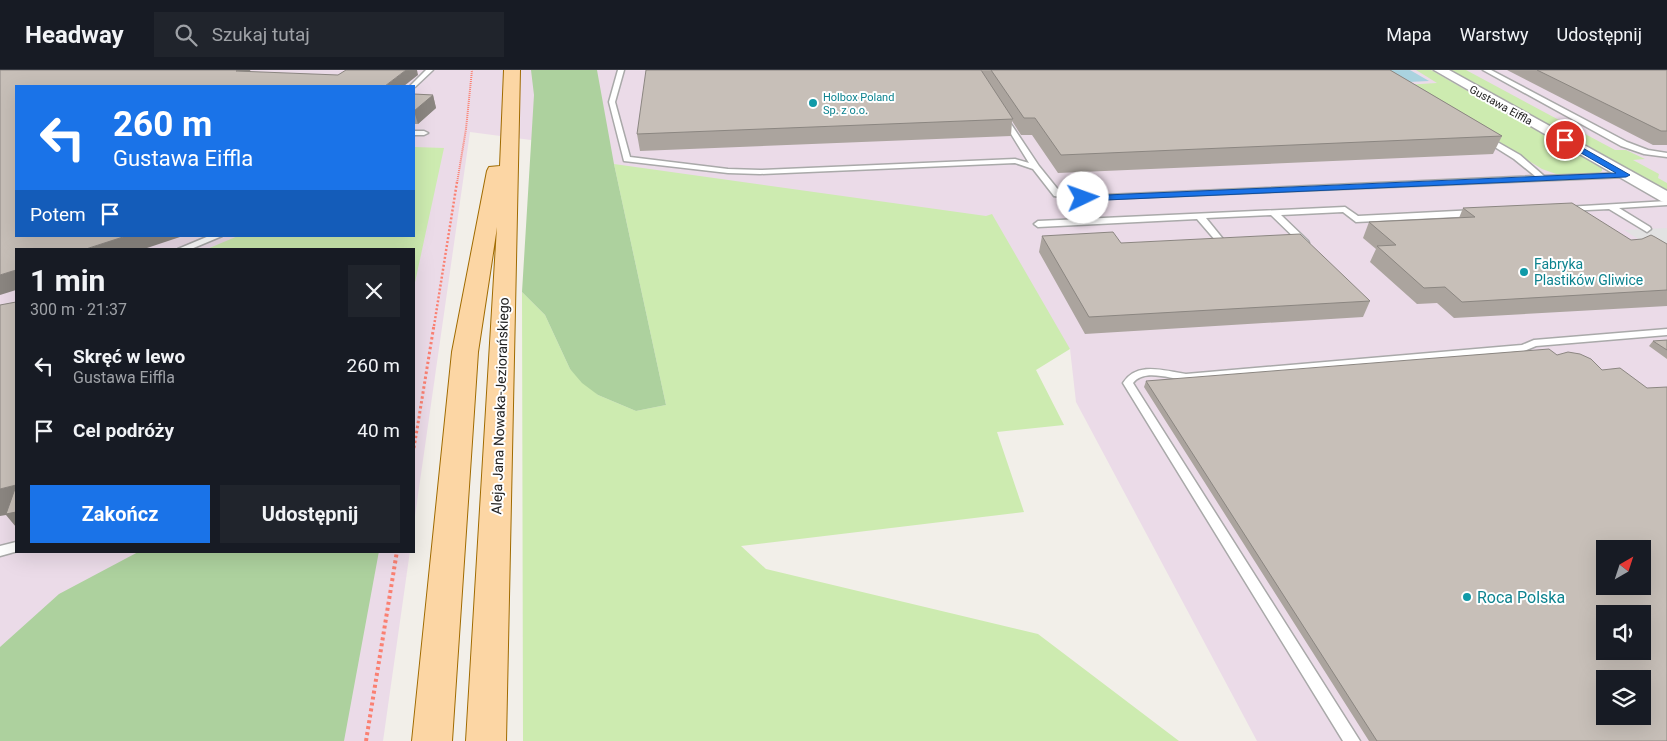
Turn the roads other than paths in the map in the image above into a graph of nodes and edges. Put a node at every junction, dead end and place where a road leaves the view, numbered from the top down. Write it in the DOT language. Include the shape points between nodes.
graph roads {
  1 [pos="430,70"];
  2 [pos="512,70"];
  3 [pos="621,70"];
  4 [pos="1440,70"];
  5 [pos="1486,70"];
  6 [pos="414,85"];
  7 [pos="1000,110"];
  8 [pos="510,129"];
  9 [pos="1476,132"];
  10 [pos="415,133"];
  11 [pos="424,133"];
  12 [pos="1667,154"];
  13 [pos="1036,167"];
  14 [pos="1626,175"];
  15 [pos="1542,178"];
  16 [pos="1667,198"];
  17 [pos="1667,203"];
  18 [pos="1610,206"];
  19 [pos="1561,209"];
  20 [pos="1274,213"];
  21 [pos="1483,213"];
  22 [pos="1200,216"];
  23 [pos="1038,224"];
  24 [pos="1647,229"];
  25 [pos="216,237"];
  26 [pos="1219,239"];
  27 [pos="192,247"];
  28 [pos="1314,252"];
  29 [pos="1667,332"];
  30 [pos="15,547"];
  31 [pos="0,551"];
  32 [pos="432,741"];
  33 [pos="486,741"];
  34 [pos="1352,741"];
  1 -- 6 [label="lane"];
  2 -- 8 [label="main road, Aleja Jana Nowaka-Jeziorańskiego"];
  3 -- 13 [label="lane" via="612,102 627,159 744,171 1015,161"];
  4 -- 14 [label="street, Gustawa Eiffla"];
  5 -- 12 [label="lane" via="1624,144 1647,152"];
  7 -- 13 [label="lane"];
  8 -- 32 [label="main road" via="494,179 465,352"];
  8 -- 33 [label="main road, Aleja Jana Nowaka-Jeziorańskiego"];
  9 -- 15 [label="lane" via="1517,157"];
  10 -- 11 [label="lane"];
  13 -- 15 [label="lane" via="1057,194 1083,198"];
  14 -- 15 [label="lane"];
  14 -- 16 [label="street, Gustawa Eiffla"];
  17 -- 18 [label="lane"];
  18 -- 19 [label="lane"];
  18 -- 24 [label="lane"];
  20 -- 21 [label="lane" via="1345,209 1356,219"];
  20 -- 22 [label="lane"];
  20 -- 28 [label="lane"];
  22 -- 23 [label="lane"];
  22 -- 26 [label="lane"];
  25 -- 27 [label="lane"];
  29 -- 34 [label="lane" via="1534,343 1524,348 1206,375 1138,372 1131,376 1128,383 1132,391"];
  30 -- 31 [label="lane"];
}
